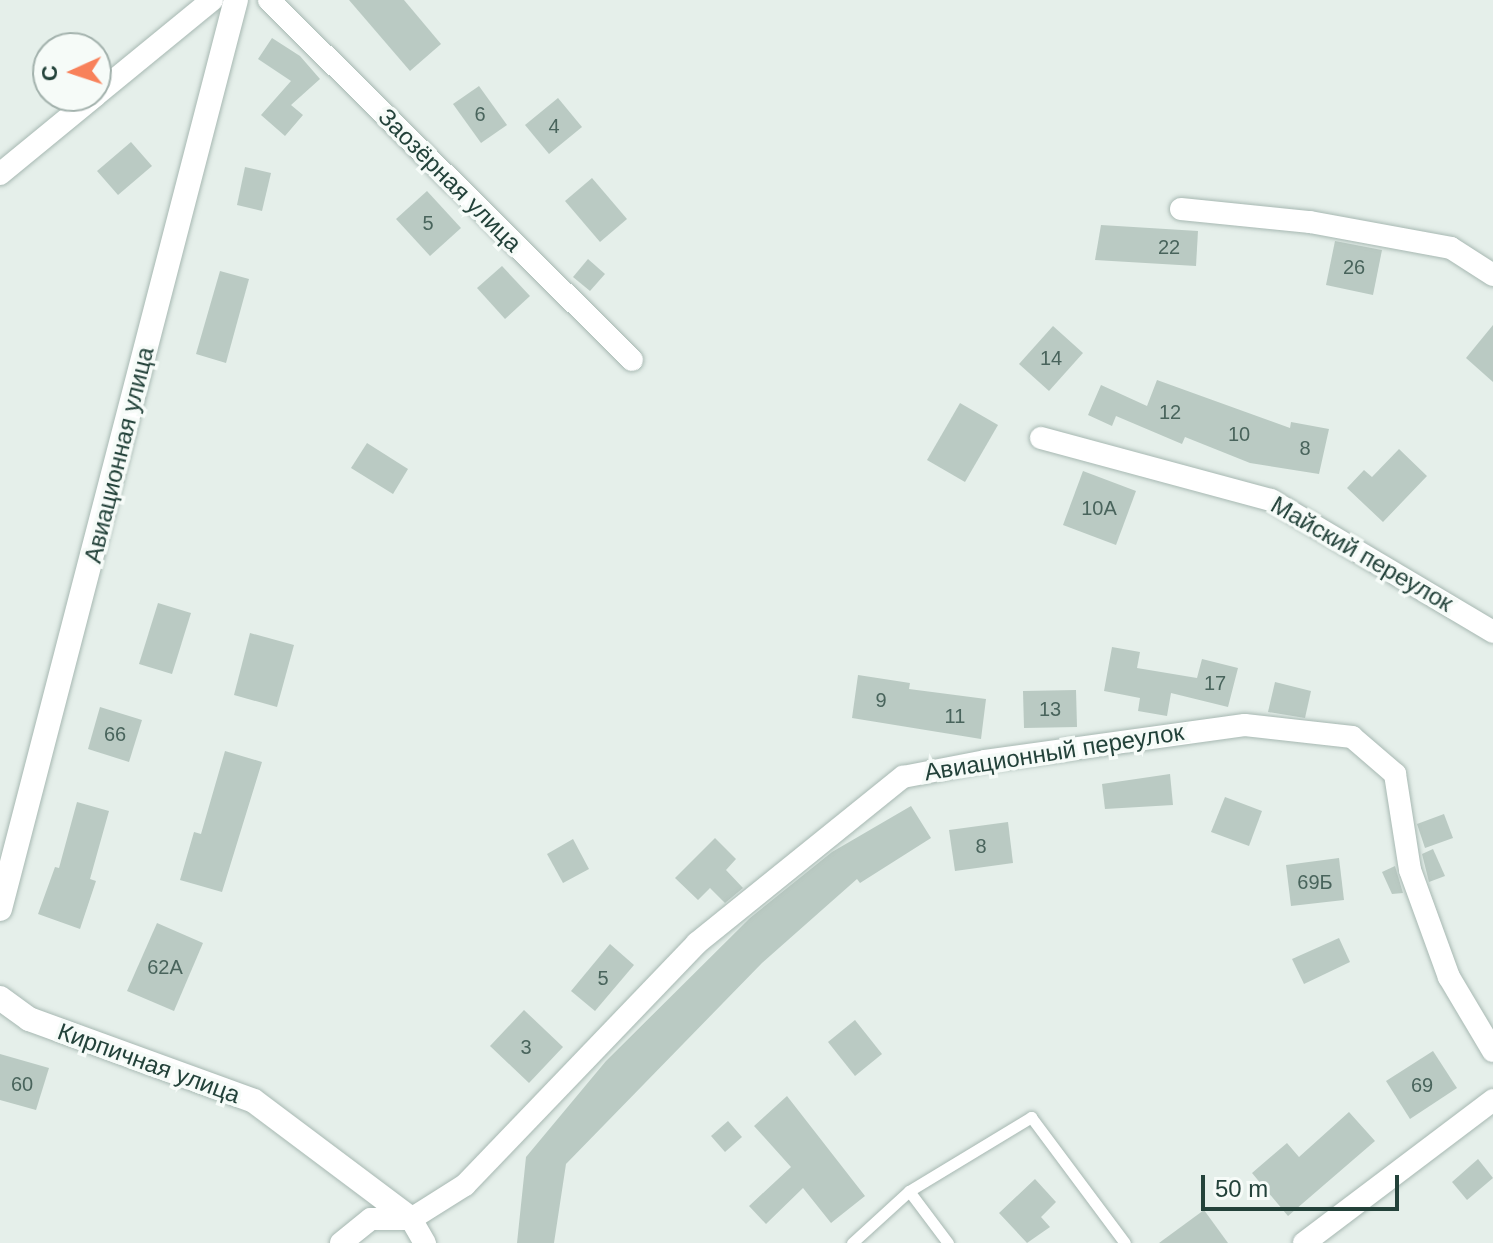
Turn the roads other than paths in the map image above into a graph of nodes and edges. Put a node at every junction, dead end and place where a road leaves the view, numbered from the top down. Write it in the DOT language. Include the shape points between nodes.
graph roads {
  1 [pos="212,0"];
  2 [pos="236,0"];
  3 [pos="269,0"];
  4 [pos="112,83"];
  5 [pos="76,112"];
  6 [pos="0,174"];
  7 [pos="1181,209"];
  8 [pos="1493,275"];
  9 [pos="632,360"];
  10 [pos="1041,438"];
  11 [pos="1493,632"];
  12 [pos="0,909"];
  13 [pos="0,998"];
  14 [pos="1493,1051"];
  15 [pos="1493,1100"];
  16 [pos="909,1191"];
  17 [pos="411,1219"];
  18 [pos="341,1243"];
  19 [pos="425,1243"];
  20 [pos="852,1243"];
  21 [pos="948,1243"];
  22 [pos="1125,1243"];
  23 [pos="1304,1243"];
  1 -- 4 [label="street"];
  2 -- 12 [label="street, Авиационная улица"];
  3 -- 9 [label="street, Заозёрная улица"];
  5 -- 6 [label="street"];
  7 -- 8 [label="street" via="1310,222 1451,248"];
  10 -- 11 [label="street, Майский переулок" via="1271,500"];
  13 -- 17 [label="street, Кирпичная улица" via="29,1019 254,1101"];
  14 -- 17 [label="street, Авиационный переулок" via="1449,977 1410,870 1395,774 1352,737 1245,725 1180,730 903,777 697,943 465,1185"];
  15 -- 23 [label="street"];
  16 -- 20 [label="lane"];
  16 -- 21 [label="lane"];
  16 -- 22 [label="lane" via="1031,1117"];
  17 -- 18 [label="street" via="371,1219"];
  17 -- 19 [label="street"];
}
